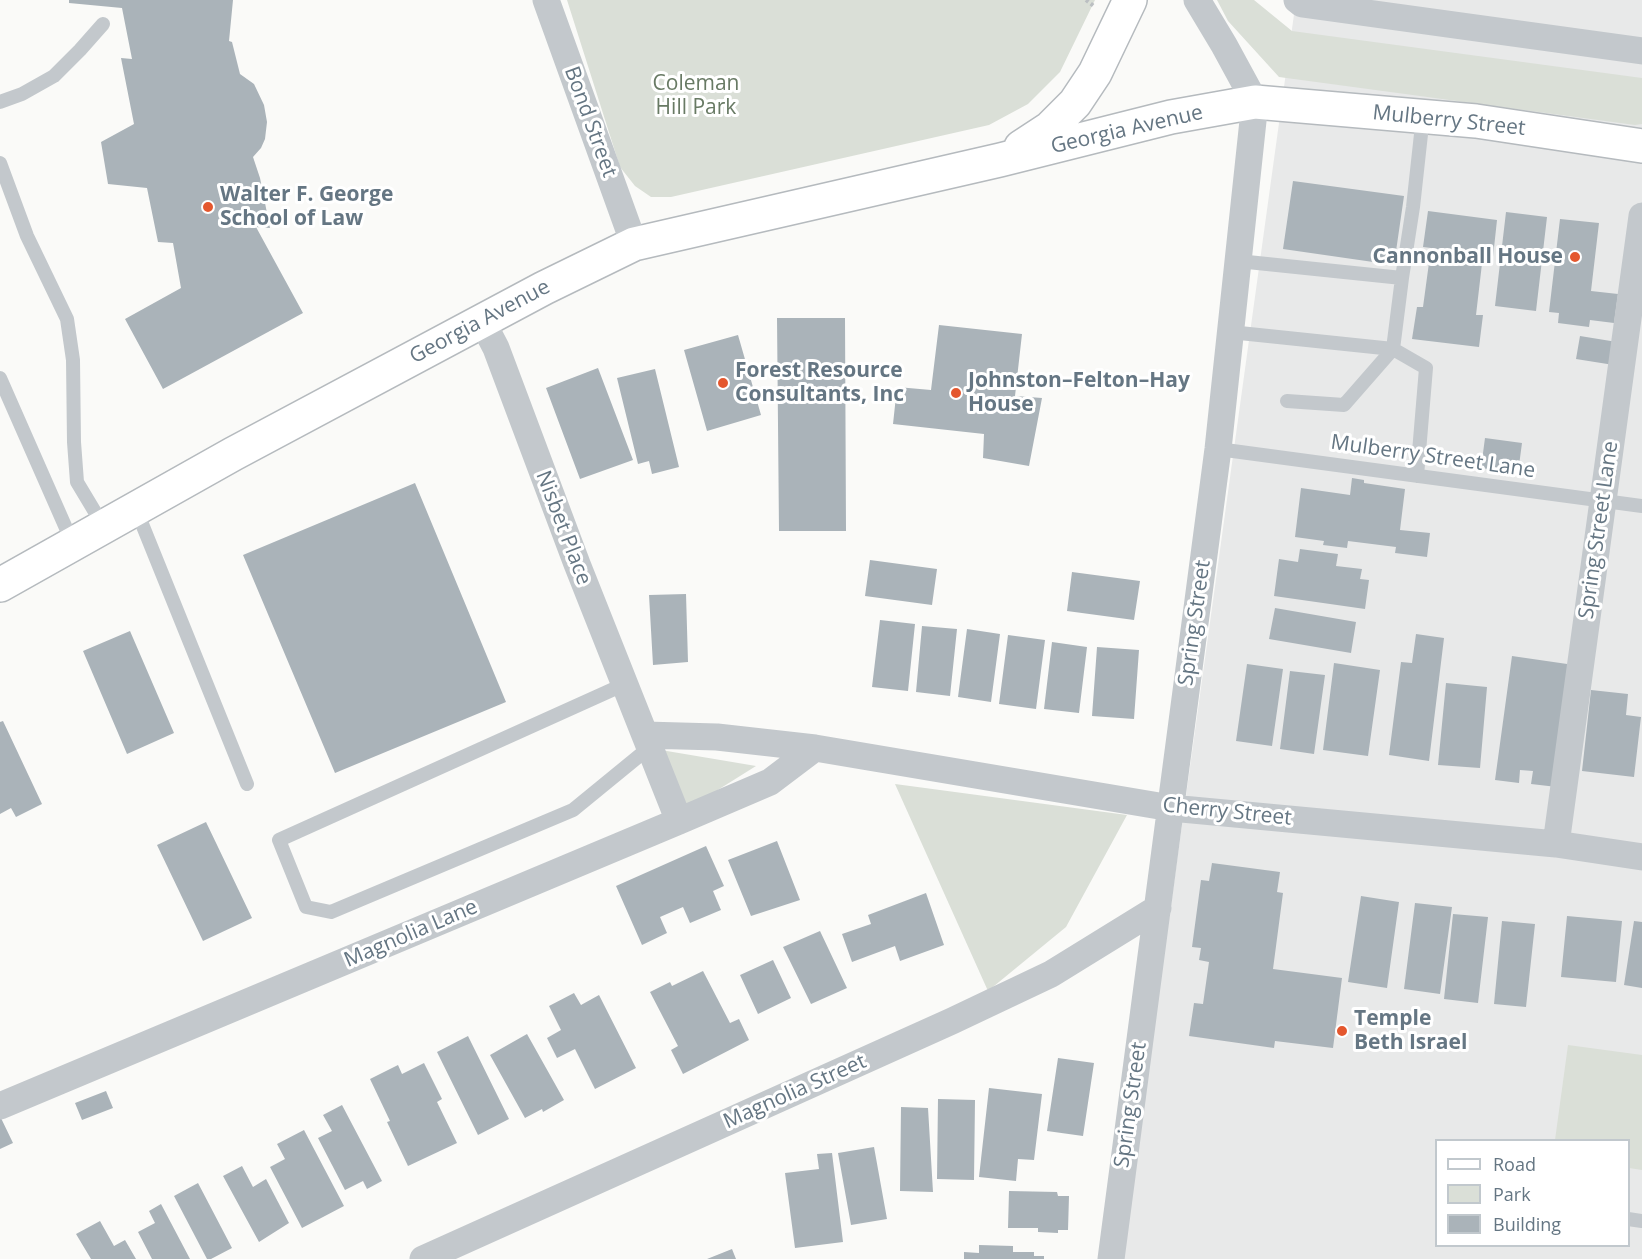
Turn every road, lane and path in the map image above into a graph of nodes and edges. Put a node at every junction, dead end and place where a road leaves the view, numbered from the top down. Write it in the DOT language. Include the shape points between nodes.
graph roads {
  1 [pos="546,0"];
  2 [pos="1130,0"];
  3 [pos="1197,0"];
  4 [pos="1297,0"];
  5 [pos="103,24"];
  6 [pos="1642,51"];
  7 [pos="0,102"];
  8 [pos="1255,102"];
  9 [pos="1423,116"];
  10 [pos="1642,146"];
  11 [pos="1000,160"];
  12 [pos="0,163"];
  13 [pos="1642,216"];
  14 [pos="634,244"];
  15 [pos="1238,261"];
  16 [pos="1402,278"];
  17 [pos="482,321"];
  18 [pos="1230,332"];
  19 [pos="1394,349"];
  20 [pos="0,378"];
  21 [pos="1287,401"];
  22 [pos="1218,449"];
  23 [pos="1417,476"];
  24 [pos="1603,501"];
  25 [pos="1642,506"];
  26 [pos="136,508"];
  27 [pos="104,527"];
  28 [pos="73,544"];
  29 [pos="0,585"];
  30 [pos="625,684"];
  31 [pos="647,741"];
  32 [pos="815,748"];
  33 [pos="248,784"];
  34 [pos="1171,808"];
  35 [pos="680,821"];
  36 [pos="1556,844"];
  37 [pos="1642,857"];
  38 [pos="1158,908"];
  39 [pos="0,1106"];
  40 [pos="423,1259"];
  41 [pos="1111,1259"];
  1 -- 14 [label="street, Bond Street"];
  2 -- 11 [label="main road, Georgia Avenue" via="1095,73 1075,103 1050,128"];
  3 -- 8 [label="street"];
  4 -- 6 [label="street" via="1302,4"];
  5 -- 7 [label="lane" via="54,76"];
  8 -- 9 [label="main road, Mulberry Street"];
  8 -- 11 [label="main road, Georgia Avenue" via="1171,117"];
  8 -- 15 [label="street, Spring Street"];
  9 -- 10 [label="main road, Mulberry Street"];
  9 -- 16 [label="lane"];
  11 -- 14 [label="main road, Georgia Avenue"];
  12 -- 27 [label="lane" via="27,236 67,319 73,360 77,482"];
  13 -- 24 [label="street, Spring Street Lane"];
  14 -- 17 [label="main road, Georgia Avenue"];
  15 -- 16 [label="lane"];
  15 -- 18 [label="street, Spring Street"];
  16 -- 19 [label="lane"];
  17 -- 26 [label="main road, Georgia Avenue"];
  17 -- 30 [label="street, Nisbet Place" via="496,348"];
  18 -- 19 [label="lane"];
  18 -- 22 [label="street, Spring Street"];
  19 -- 21 [label="lane" via="1344,405"];
  19 -- 23 [label="lane" via="1426,368"];
  20 -- 28 [label="lane"];
  22 -- 23 [label="lane, Mulberry Street Lane"];
  22 -- 34 [label="street, Spring Street"];
  23 -- 24 [label="lane, Mulberry Street Lane"];
  24 -- 25 [label="lane, Mulberry Street Lane"];
  24 -- 36 [label="street, Spring Street Lane"];
  26 -- 27 [label="main road, Georgia Avenue"];
  26 -- 33 [label="lane"];
  27 -- 28 [label="main road, Georgia Avenue"];
  28 -- 29 [label="main road, Georgia Avenue"];
  30 -- 31 [label="street, Nisbet Place"];
  30 -- 31 [label="lane" via="279,840 306,908 331,912 573,810"];
  31 -- 32 [label="street" via="717,736"];
  31 -- 35 [label="street, Nisbet Place"];
  32 -- 34 [label="street, Cherry Street"];
  32 -- 35 [label="street, Magnolia Lane" via="770,782"];
  34 -- 36 [label="street, Cherry Street"];
  34 -- 38 [label="street, Spring Street"];
  35 -- 39 [label="street, Magnolia Lane"];
  36 -- 37 [label="street, Cherry Street"];
  38 -- 40 [label="street, Magnolia Street" via="1051,974"];
  38 -- 41 [label="street, Spring Street"];
}
